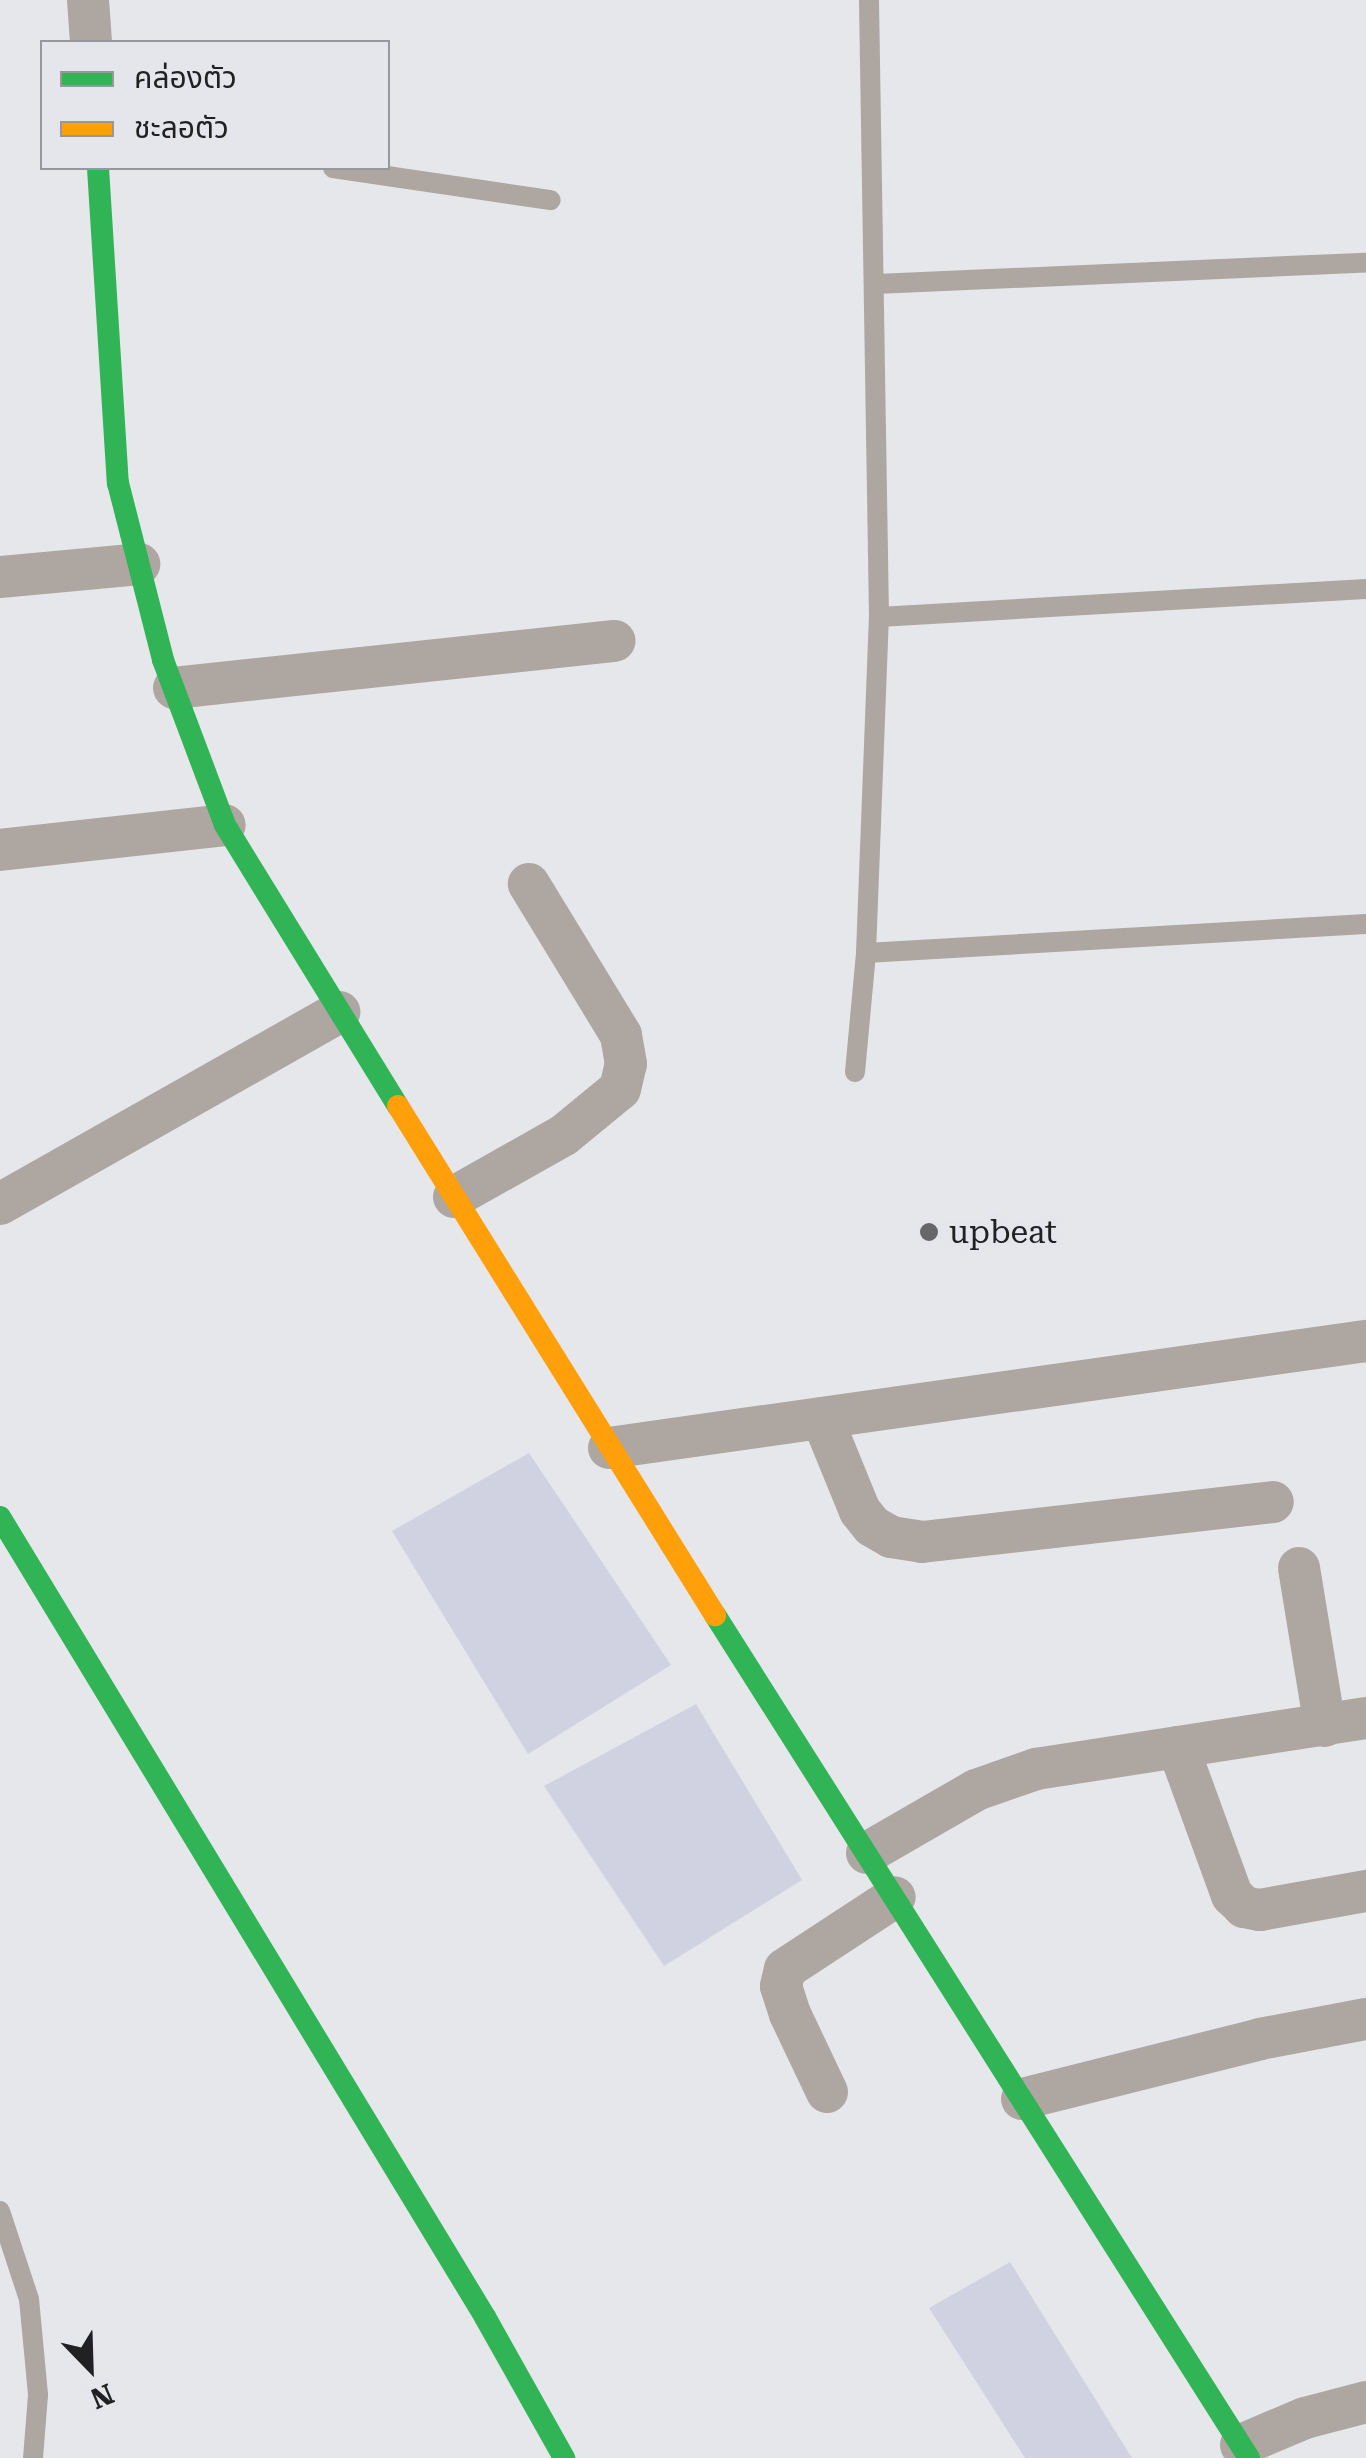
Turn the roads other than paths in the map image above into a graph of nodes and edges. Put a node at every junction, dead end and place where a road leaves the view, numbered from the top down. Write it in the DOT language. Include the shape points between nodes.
graph roads {
  1 [pos="88,0"];
  2 [pos="869,0"];
  3 [pos="91,40"];
  4 [pos="98,170"];
  5 [pos="347,170"];
  6 [pos="550,200"];
  7 [pos="1366,262"];
  8 [pos="876,284"];
  9 [pos="139,564"];
  10 [pos="0,577"];
  11 [pos="1366,588"];
  12 [pos="879,617"];
  13 [pos="615,641"];
  14 [pos="174,688"];
  15 [pos="225,825"];
  16 [pos="0,850"];
  17 [pos="529,884"];
  18 [pos="1366,924"];
  19 [pos="866,952"];
  20 [pos="340,1012"];
  21 [pos="855,1072"];
  22 [pos="454,1197"];
  23 [pos="0,1204"];
  24 [pos="1366,1341"];
  25 [pos="822,1418"];
  26 [pos="609,1448"];
  27 [pos="1273,1502"];
  28 [pos="0,1517"];
  29 [pos="1299,1568"];
  30 [pos="1346,1722"];
  31 [pos="1178,1747"];
  32 [pos="868,1854"];
  33 [pos="1366,1891"];
  34 [pos="895,1897"];
  35 [pos="1366,2018"];
  36 [pos="828,2092"];
  37 [pos="1022,2099"];
  38 [pos="0,2211"];
  39 [pos="1366,2402"];
  40 [pos="1245,2452"];
  41 [pos="33,2458"];
  42 [pos="564,2458"];
  1 -- 3 [label="street"];
  2 -- 8 [label="lane"];
  4 -- 9 [label="street" via="118,482"];
  5 -- 6 [label="lane"];
  7 -- 8 [label="lane"];
  8 -- 12 [label="lane"];
  9 -- 10 [label="street"];
  9 -- 14 [label="street"];
  11 -- 12 [label="lane"];
  12 -- 19 [label="lane"];
  13 -- 14 [label="street"];
  14 -- 15 [label="street"];
  15 -- 16 [label="street"];
  15 -- 20 [label="street"];
  17 -- 22 [label="street" via="621,1035 626,1064 620,1088 564,1135"];
  18 -- 19 [label="lane"];
  19 -- 21 [label="lane"];
  20 -- 22 [label="street"];
  20 -- 23 [label="street"];
  22 -- 26 [label="street"];
  24 -- 25 [label="street"];
  25 -- 26 [label="street"];
  25 -- 27 [label="street" via="872,1526 922,1542"];
  26 -- 32 [label="street"];
  28 -- 42 [label="street"];
  29 -- 30 [label="street"];
  30 -- 31 [label="street"];
  31 -- 32 [label="street" via="1009,1776"];
  31 -- 33 [label="street" via="1232,1895 1244,1907 1260,1910"];
  32 -- 34 [label="street"];
  34 -- 36 [label="street" via="785,1969 781,1986 790,2014"];
  34 -- 37 [label="street"];
  35 -- 37 [label="street"];
  37 -- 40 [label="street"];
  38 -- 41 [label="lane" via="29,2299 38,2395"];
  39 -- 40 [label="street" via="1306,2418"];
}
